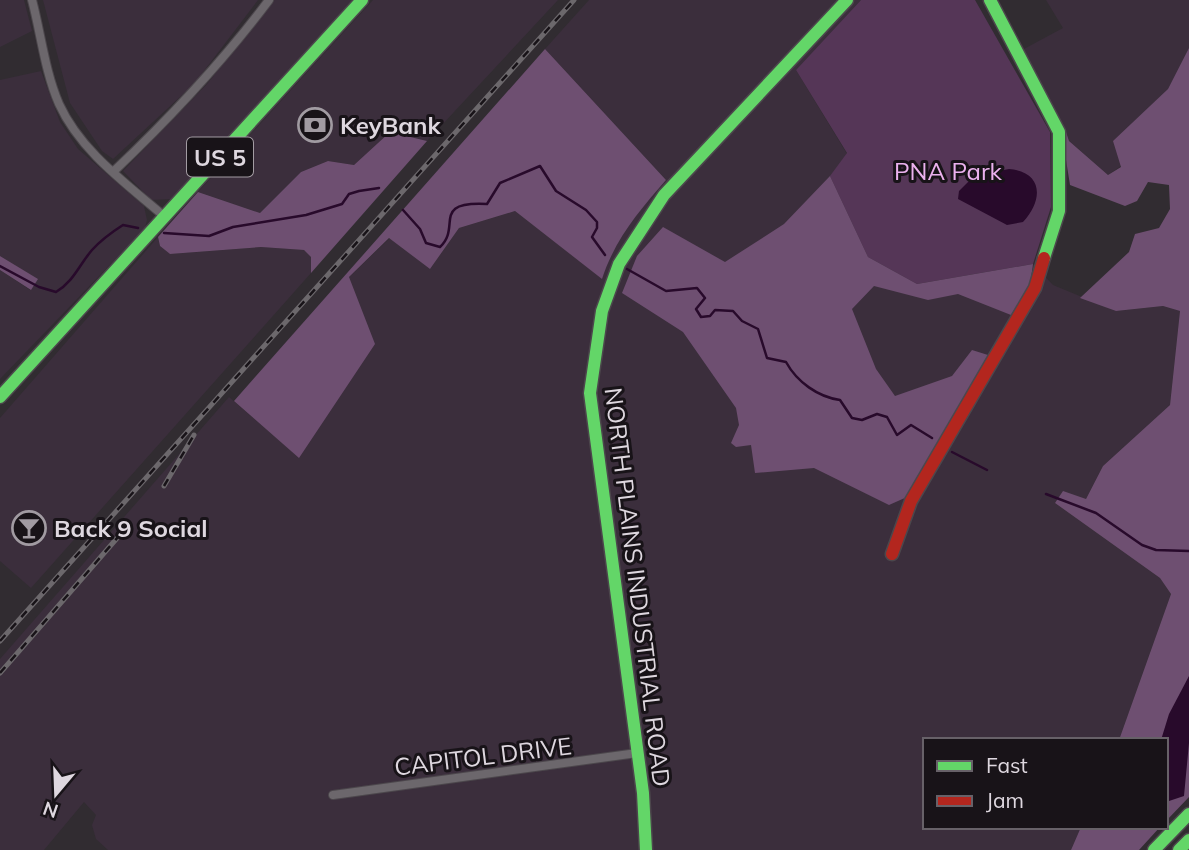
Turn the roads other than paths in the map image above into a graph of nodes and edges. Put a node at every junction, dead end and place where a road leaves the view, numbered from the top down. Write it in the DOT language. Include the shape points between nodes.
graph roads {
  1 [pos="32,0"];
  2 [pos="269,0"];
  3 [pos="362,0"];
  4 [pos="847,0"];
  5 [pos="989,0"];
  6 [pos="113,172"];
  7 [pos="165,218"];
  8 [pos="0,397"];
  9 [pos="892,554"];
  10 [pos="637,753"];
  11 [pos="333,795"];
  12 [pos="1189,814"];
  13 [pos="1189,840"];
  14 [pos="646,850"];
  15 [pos="1154,850"];
  16 [pos="1179,850"];
  1 -- 6 [label="street" via="59,104 85,144"];
  2 -- 6 [label="street" via="184,104"];
  3 -- 7 [label="main road, US 5"];
  4 -- 10 [label="main road, NORTH PLAINS INDUSTRIAL ROAD" via="664,195 639,226 605,294 592,356 590,393"];
  5 -- 9 [label="main road" via="1059,132 1059,211 1035,288 911,501"];
  6 -- 7 [label="street"];
  7 -- 8 [label="main road, US 5"];
  10 -- 11 [label="street, CAPITOL DRIVE"];
  10 -- 14 [label="main road, NORTH PLAINS INDUSTRIAL ROAD"];
  12 -- 15 [label="main road"];
  13 -- 16 [label="main road"];
}
